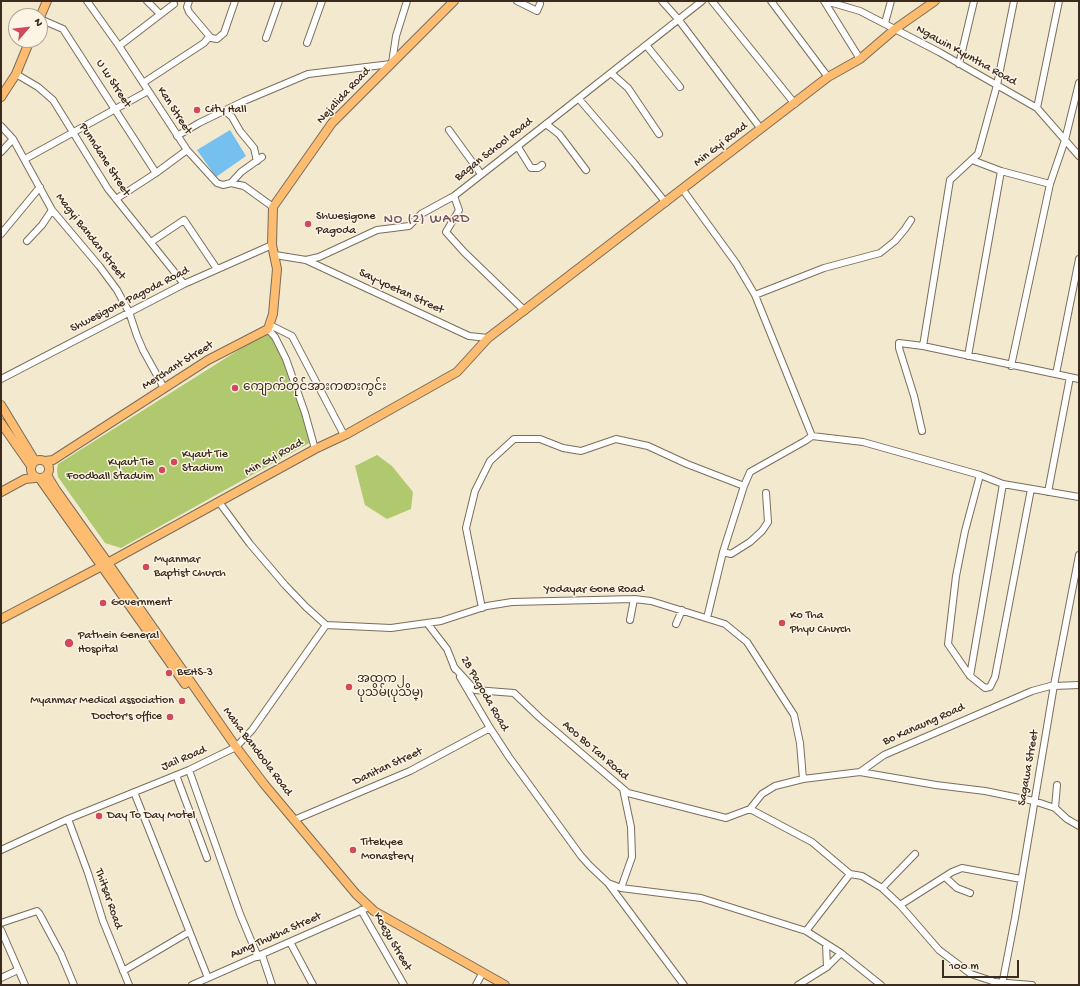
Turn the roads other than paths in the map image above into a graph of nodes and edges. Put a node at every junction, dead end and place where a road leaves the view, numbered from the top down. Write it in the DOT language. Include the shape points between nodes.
graph roads {
  1 [pos="87,1"];
  2 [pos="158,1"];
  3 [pos="189,1"];
  4 [pos="235,1"];
  5 [pos="279,1"];
  6 [pos="407,1"];
  7 [pos="454,1"];
  8 [pos="517,1"];
  9 [pos="662,1"];
  10 [pos="702,1"];
  11 [pos="712,1"];
  12 [pos="771,1"];
  13 [pos="825,1"];
  14 [pos="891,1"];
  15 [pos="974,1"];
  16 [pos="1014,1"];
  17 [pos="1059,1"];
  18 [pos="320,2"];
  19 [pos="932,2"];
  20 [pos="149,3"];
  21 [pos="174,4"];
  22 [pos="540,4"];
  23 [pos="846,4"];
  24 [pos="160,14"];
  25 [pos="678,19"];
  26 [pos="48,22"];
  27 [pos="885,23"];
  28 [pos="895,29"];
  29 [pos="209,37"];
  30 [pos="266,38"];
  31 [pos="307,42"];
  32 [pos="646,45"];
  33 [pos="119,46"];
  34 [pos="27,48"];
  35 [pos="860,59"];
  36 [pos="392,63"];
  37 [pos="959,64"];
  38 [pos="611,73"];
  39 [pos="16,74"];
  40 [pos="828,77"];
  41 [pos="143,83"];
  42 [pos="1079,83"];
  43 [pos="997,85"];
  44 [pos="680,87"];
  45 [pos="148,91"];
  46 [pos="1,97"];
  47 [pos="579,98"];
  48 [pos="795,104"];
  49 [pos="1037,108"];
  50 [pos="116,109"];
  51 [pos="225,111"];
  52 [pos="546,124"];
  53 [pos="1,126"];
  54 [pos="761,129"];
  55 [pos="449,130"];
  56 [pos="73,132"];
  57 [pos="658,134"];
  58 [pos="177,136"];
  59 [pos="13,139"];
  60 [pos="1065,140"];
  61 [pos="518,146"];
  62 [pos="187,150"];
  63 [pos="1,152"];
  64 [pos="1079,156"];
  65 [pos="262,157"];
  66 [pos="25,159"];
  67 [pos="972,160"];
  68 [pos="257,161"];
  69 [pos="542,165"];
  70 [pos="586,170"];
  71 [pos="1001,171"];
  72 [pos="156,173"];
  73 [pos="481,174"];
  74 [pos="231,183"];
  75 [pos="1050,184"];
  76 [pos="40,187"];
  77 [pos="683,190"];
  78 [pos="454,196"];
  79 [pos="116,199"];
  80 [pos="666,203"];
  81 [pos="273,208"];
  82 [pos="52,210"];
  83 [pos="910,220"];
  84 [pos="1,234"];
  85 [pos="27,241"];
  86 [pos="151,242"];
  87 [pos="272,245"];
  88 [pos="275,255"];
  89 [pos="1079,259"];
  90 [pos="306,260"];
  91 [pos="217,270"];
  92 [pos="184,284"];
  93 [pos="755,295"];
  94 [pos="129,312"];
  95 [pos="525,312"];
  96 [pos="269,327"];
  97 [pos="488,338"];
  98 [pos="923,346"];
  99 [pos="968,356"];
  100 [pos="1011,366"];
  101 [pos="1056,374"];
  102 [pos="1070,377"];
  103 [pos="1,379"];
  104 [pos="1079,379"];
  105 [pos="164,388"];
  106 [pos="1,405"];
  107 [pos="1,422"];
  108 [pos="922,431"];
  109 [pos="344,435"];
  110 [pos="812,436"];
  111 [pos="315,449"];
  112 [pos="41,469"];
  113 [pos="980,475"];
  114 [pos="1003,484"];
  115 [pos="744,486"];
  116 [pos="1031,489"];
  117 [pos="1,492"];
  118 [pos="1048,492"];
  119 [pos="766,493"];
  120 [pos="1079,498"];
  121 [pos="219,502"];
  122 [pos="723,552"];
  123 [pos="1079,555"];
  124 [pos="105,564"];
  125 [pos="634,599"];
  126 [pos="482,608"];
  127 [pos="682,610"];
  128 [pos="707,618"];
  129 [pos="1,619"];
  130 [pos="630,620"];
  131 [pos="427,624"];
  132 [pos="676,624"];
  133 [pos="326,625"];
  134 [pos="454,667"];
  135 [pos="970,676"];
  136 [pos="1054,685"];
  137 [pos="1079,685"];
  138 [pos="490,728"];
  139 [pos="234,749"];
  140 [pos="189,770"];
  141 [pos="860,772"];
  142 [pos="176,775"];
  143 [pos="803,779"];
  144 [pos="1058,785"];
  145 [pos="623,789"];
  146 [pos="134,792"];
  147 [pos="1034,801"];
  148 [pos="1055,808"];
  149 [pos="750,809"];
  150 [pos="68,820"];
  151 [pos="294,820"];
  152 [pos="1079,826"];
  153 [pos="1,850"];
  154 [pos="915,854"];
  155 [pos="207,858"];
  156 [pos="850,874"];
  157 [pos="945,877"];
  158 [pos="1021,879"];
  159 [pos="608,883"];
  160 [pos="621,888"];
  161 [pos="882,888"];
  162 [pos="970,893"];
  163 [pos="900,905"];
  164 [pos="365,908"];
  165 [pos="1,923"];
  166 [pos="1,930"];
  167 [pos="806,931"];
  168 [pos="189,932"];
  169 [pos="290,942"];
  170 [pos="826,944"];
  171 [pos="841,953"];
  172 [pos="260,956"];
  173 [pos="827,967"];
  174 [pos="18,970"];
  175 [pos="123,971"];
  176 [pos="482,974"];
  177 [pos="1,978"];
  178 [pos="208,978"];
  179 [pos="1002,984"];
  180 [pos="25,985"];
  181 [pos="74,985"];
  182 [pos="129,985"];
  183 [pos="192,985"];
  184 [pos="272,985"];
  185 [pos="313,985"];
  186 [pos="404,985"];
  187 [pos="476,985"];
  188 [pos="495,985"];
  189 [pos="505,985"];
  190 [pos="684,985"];
  191 [pos="798,985"];
  192 [pos="881,985"];
  193 [pos="1032,985"];
  1 -- 33 [label="street, Kan Street"];
  2 -- 20 [label="street"];
  3 -- 29 [label="street" via="189,12"];
  4 -- 29 [label="street" via="224,33 217,39"];
  5 -- 30 [label="street"];
  6 -- 36 [label="street" via="396,36"];
  7 -- 36 [label="main road, Nejalida Road"];
  8 -- 22 [label="street" via="537,11"];
  9 -- 25 [label="street"];
  10 -- 25 [label="street, Bagan School Road"];
  11 -- 48 [label="street"];
  12 -- 40 [label="street"];
  13 -- 23 [label="street, Ngawin Kyuntha Road"];
  13 -- 35 [label="street"];
  14 -- 27 [label="street"];
  15 -- 37 [label="street"];
  16 -- 43 [label="street"];
  17 -- 49 [label="street"];
  18 -- 31 [label="street"];
  19 -- 28 [label="main road, Min Gyi Road"];
  20 -- 24 [label="street"];
  21 -- 24 [label="street"];
  23 -- 27 [label="street, Ngawin Kyuntha Road"];
  24 -- 33 [label="street"];
  25 -- 32 [label="street, Bagan School Road"];
  25 -- 54 [label="street"];
  26 -- 50 [label="street, U Lu Street" via="63,29"];
  27 -- 28 [label="street, Ngawin Kyuntha Road"];
  28 -- 35 [label="main road, Min Gyi Road"];
  28 -- 37 [label="street, Ngawin Kyuntha Road"];
  29 -- 41 [label="street" via="204,43"];
  32 -- 38 [label="street, Bagan School Road"];
  32 -- 44 [label="street"];
  33 -- 41 [label="street, Kan Street"];
  34 -- 39 [label="main road"];
  35 -- 40 [label="main road, Min Gyi Road"];
  36 -- 51 [label="street" via="308,74"];
  36 -- 81 [label="main road, Nejalida Road" via="332,123"];
  37 -- 43 [label="street, Ngawin Kyuntha Road"];
  38 -- 47 [label="street, Bagan School Road"];
  38 -- 57 [label="street" via="628,88"];
  39 -- 46 [label="main road"];
  39 -- 56 [label="street, Punndane Street" via="38,87 53,100"];
  40 -- 48 [label="main road, Min Gyi Road"];
  41 -- 45 [label="street, Kan Street"];
  42 -- 60 [label="street"];
  43 -- 49 [label="street, Ngawin Kyuntha Road"];
  43 -- 67 [label="street" via="978,154"];
  45 -- 50 [label="street"];
  45 -- 58 [label="street, Kan Street"];
  47 -- 52 [label="street, Bagan School Road"];
  47 -- 80 [label="street"];
  48 -- 54 [label="main road, Min Gyi Road"];
  49 -- 60 [label="street, Ngawin Kyuntha Road"];
  50 -- 56 [label="street"];
  50 -- 72 [label="street, U Lu Street"];
  51 -- 58 [label="street"];
  51 -- 68 [label="street" via="254,148"];
  52 -- 61 [label="street, Bagan School Road"];
  52 -- 70 [label="street" via="559,134"];
  53 -- 59 [label="street, Magyi Bandan Street"];
  54 -- 77 [label="main road, Min Gyi Road"];
  55 -- 73 [label="street"];
  56 -- 66 [label="street"];
  56 -- 79 [label="street, Punndane Street"];
  58 -- 62 [label="street, Kan Street"];
  59 -- 63 [label="street"];
  59 -- 66 [label="street, Magyi Bandan Street"];
  60 -- 64 [label="street, Ngawin Kyuntha Road"];
  60 -- 75 [label="street"];
  61 -- 69 [label="street" via="532,168"];
  61 -- 73 [label="street, Bagan School Road"];
  62 -- 72 [label="street"];
  62 -- 74 [label="street, Kan Street" via="217,183"];
  65 -- 68 [label="street"];
  66 -- 76 [label="street, Magyi Bandan Street"];
  67 -- 71 [label="street"];
  67 -- 98 [label="street" via="950,180"];
  68 -- 74 [label="street"];
  71 -- 75 [label="street"];
  71 -- 99 [label="street"];
  72 -- 79 [label="street"];
  73 -- 78 [label="street, Bagan School Road"];
  74 -- 81 [label="street, Kan Street" via="244,186"];
  75 -- 100 [label="street"];
  76 -- 82 [label="street, Magyi Bandan Street"];
  76 -- 84 [label="street"];
  77 -- 80 [label="main road, Min Gyi Road"];
  77 -- 93 [label="street" via="736,263"];
  78 -- 90 [label="street, Bagan School Road" via="421,214 409,226 377,230 320,257"];
  78 -- 95 [label="street" via="459,210 446,232"];
  79 -- 86 [label="street, Punndane Street"];
  80 -- 95 [label="main road, Min Gyi Road"];
  81 -- 87 [label="main road"];
  82 -- 85 [label="street"];
  82 -- 94 [label="street, Magyi Bandan Street" via="100,267"];
  83 -- 93 [label="street" via="895,241 880,253 824,268"];
  86 -- 91 [label="street" via="184,220"];
  86 -- 92 [label="street, Punndane Street"];
  87 -- 88 [label="main road"];
  87 -- 91 [label="street, Shwesigone Pagoda Road"];
  88 -- 90 [label="street, Bagan School Road"];
  88 -- 96 [label="main road" via="277,269 273,314"];
  89 -- 101 [label="street"];
  90 -- 97 [label="street, Say-yoetan Street" via="469,336"];
  91 -- 92 [label="street, Shwesigone Pagoda Road"];
  92 -- 94 [label="street, Shwesigone Pagoda Road"];
  93 -- 110 [label="street"];
  94 -- 103 [label="street, Shwesigone Pagoda Road"];
  94 -- 105 [label="street, Magyi Bandan Street" via="143,350"];
  95 -- 97 [label="main road, Min Gyi Road"];
  96 -- 105 [label="main road, Merchant Street" via="208,360"];
  96 -- 109 [label="street" via="292,336"];
  96 -- 111 [label="street" via="286,359"];
  97 -- 109 [label="main road, Min Gyi Road" via="457,372"];
  98 -- 99 [label="street"];
  98 -- 108 [label="street" via="899,343"];
  99 -- 100 [label="street"];
  100 -- 101 [label="street"];
  101 -- 102 [label="street"];
  102 -- 104 [label="street"];
  102 -- 118 [label="street"];
  105 -- 112 [label="main road, Merchant Street"];
  106 -- 112 [label="main road"];
  107 -- 112 [label="main road"];
  109 -- 111 [label="main road, Min Gyi Road"];
  110 -- 113 [label="street" via="863,442"];
  110 -- 115 [label="street" via="750,472"];
  111 -- 121 [label="main road, Min Gyi Road"];
  112 -- 117 [label="main road, Merchant Street" via="26,480"];
  112 -- 124 [label="main road, Maha Bandoola Road"];
  113 -- 114 [label="street"];
  113 -- 135 [label="street" via="956,576 948,644"];
  114 -- 116 [label="street"];
  114 -- 135 [label="street"];
  115 -- 122 [label="street"];
  115 -- 126 [label="street" via="648,446 622,440 616,439 581,451 563,448 540,439 514,439 490,461 475,491 466,528"];
  116 -- 118 [label="street"];
  116 -- 135 [label="street" via="995,677 990,687 986,688"];
  118 -- 120 [label="street"];
  119 -- 122 [label="street" via="768,522 762,531 731,554"];
  121 -- 124 [label="main road, Min Gyi Road"];
  121 -- 133 [label="street" via="285,586"];
  122 -- 128 [label="street"];
  123 -- 136 [label="street, Sagawa Street"];
  124 -- 129 [label="main road, Min Gyi Road"];
  124 -- 139 [label="main road, Maha Bandoola Road"];
  125 -- 126 [label="street, Yodayar Gone Road" via="512,602"];
  125 -- 127 [label="street, Yodayar Gone Road"];
  125 -- 130 [label="street"];
  126 -- 131 [label="street, Yodayar Gone Road"];
  127 -- 128 [label="street, Yodayar Gone Road"];
  127 -- 132 [label="street"];
  128 -- 143 [label="street, Yodayar Gone Road" via="725,624 747,642 794,715 800,743"];
  131 -- 133 [label="street" via="391,628"];
  131 -- 134 [label="street, 28 Pagoda Road" via="447,649"];
  133 -- 139 [label="street, Jail Road" via="252,730"];
  134 -- 138 [label="street, 28 Pagoda Road"];
  134 -- 145 [label="street, Aoo Bo Tan Road" via="475,690 514,693"];
  136 -- 137 [label="street, Bo Kanaung Road"];
  136 -- 141 [label="street, Bo Kanaung Road" via="1032,691 884,754"];
  136 -- 147 [label="street, Sagawa Street"];
  138 -- 151 [label="street, Danitan Street" via="410,771"];
  138 -- 159 [label="street, 28 Pagoda Road" via="582,856"];
  139 -- 140 [label="street, Jail Road"];
  139 -- 151 [label="main road, Maha Bandoola Road"];
  139 -- 164 [label="main road, Maha Bandoola Road" via="289,822"];
  140 -- 142 [label="street, Jail Road"];
  140 -- 172 [label="street" via="240,914"];
  141 -- 143 [label="street, Bo Kanaung Road"];
  141 -- 147 [label="street"];
  142 -- 146 [label="street, Jail Road"];
  142 -- 155 [label="street"];
  143 -- 149 [label="street" via="775,786 762,794"];
  144 -- 148 [label="street"];
  145 -- 149 [label="street, Aoo Bo Tan Road" via="726,818"];
  145 -- 160 [label="street" via="631,827 632,857"];
  146 -- 150 [label="street, Jail Road"];
  146 -- 168 [label="street"];
  147 -- 148 [label="street"];
  147 -- 158 [label="street, Sagawa Street"];
  148 -- 152 [label="street"];
  149 -- 156 [label="street" via="812,842"];
  150 -- 153 [label="street, Jail Road"];
  150 -- 175 [label="street, Thitsar Road"];
  151 -- 164 [label="main road, Maha Bandoola Road"];
  154 -- 161 [label="street"];
  156 -- 161 [label="street" via="862,876"];
  156 -- 167 [label="street"];
  157 -- 158 [label="street" via="962,868"];
  157 -- 162 [label="street" via="957,888"];
  157 -- 163 [label="street"];
  158 -- 179 [label="street, Sagawa Street"];
  159 -- 160 [label="street"];
  159 -- 190 [label="street, 28 Pagoda Road"];
  160 -- 167 [label="street" via="701,898"];
  161 -- 163 [label="street"];
  163 -- 179 [label="street" via="939,950 971,974"];
  164 -- 169 [label="street, Aung Thukha Street"];
  164 -- 176 [label="main road, Maha Bandoola Road"];
  164 -- 186 [label="street, Koezu Street"];
  165 -- 181 [label="street" via="37,911 61,954"];
  166 -- 174 [label="street"];
  167 -- 170 [label="street"];
  168 -- 175 [label="street"];
  168 -- 178 [label="street"];
  169 -- 172 [label="street, Aung Thukha Street"];
  169 -- 185 [label="street"];
  170 -- 171 [label="street"];
  170 -- 173 [label="street"];
  171 -- 173 [label="street"];
  171 -- 192 [label="street"];
  172 -- 178 [label="street, Aung Thukha Street"];
  172 -- 184 [label="street"];
  173 -- 191 [label="street"];
  174 -- 177 [label="street"];
  174 -- 180 [label="street"];
  175 -- 182 [label="street, Thitsar Road"];
  176 -- 187 [label="street"];
  176 -- 188 [label="main road, Maha Bandoola Road"];
  176 -- 189 [label="main road, Maha Bandoola Road"];
  178 -- 183 [label="street, Aung Thukha Street"];
  179 -- 193 [label="street"];
}
